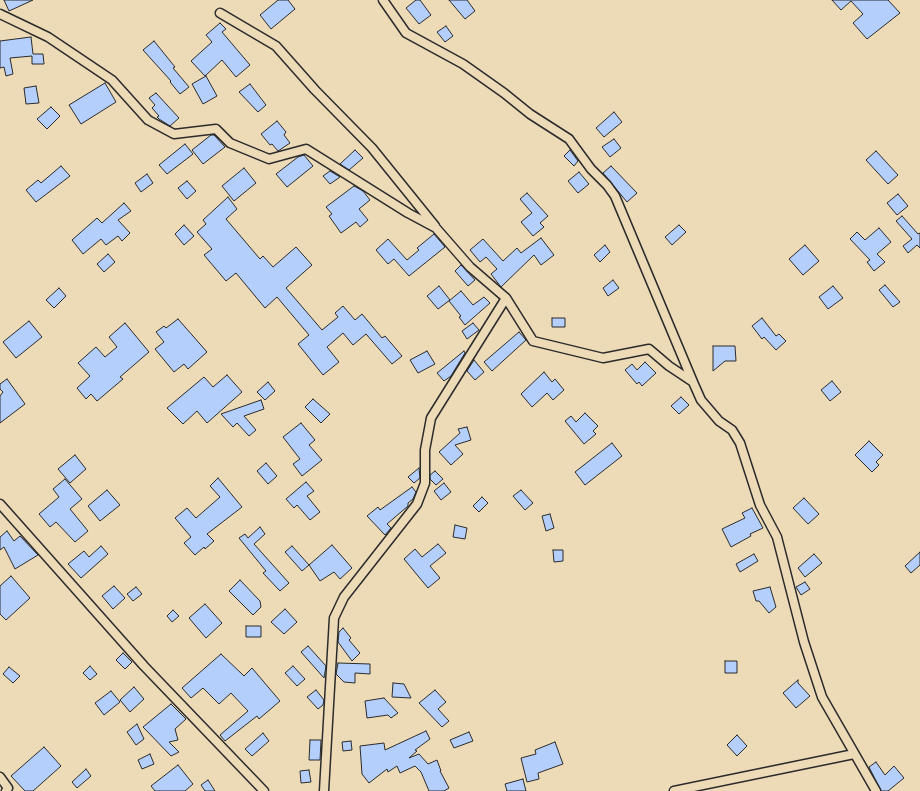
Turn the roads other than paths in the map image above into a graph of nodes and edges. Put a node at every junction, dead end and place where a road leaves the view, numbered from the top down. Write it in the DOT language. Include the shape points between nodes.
graph roads {
  1 [pos="383,0"];
  2 [pos="220,13"];
  3 [pos="0,14"];
  4 [pos="436,228"];
  5 [pos="506,298"];
  6 [pos="693,382"];
  7 [pos="0,504"];
  8 [pos="854,754"];
  9 [pos="0,777"];
  10 [pos="6,791"];
  11 [pos="264,791"];
  12 [pos="324,791"];
  13 [pos="674,791"];
  14 [pos="876,791"];
  1 -- 6 [label="street" via="406,33 463,64 530,114 569,139 591,169 607,185 615,196"];
  2 -- 4 [label="street" via="276,46 372,148"];
  3 -- 4 [label="street" via="48,37 112,80 148,120 174,134 216,129 230,143 269,159 306,149"];
  4 -- 5 [label="street" via="470,267"];
  5 -- 6 [label="street" via="533,341 603,358 649,349"];
  5 -- 12 [label="street" via="431,418 425,450 425,483 417,504 344,597 334,618"];
  6 -- 8 [label="street" via="701,400 719,421 732,430 740,443 760,505 776,537 804,642 822,697"];
  7 -- 11 [label="street" via="130,650"];
  8 -- 13 [label="street"];
  8 -- 14 [label="street"];
  9 -- 10 [label="street" via="8,788"];
}
